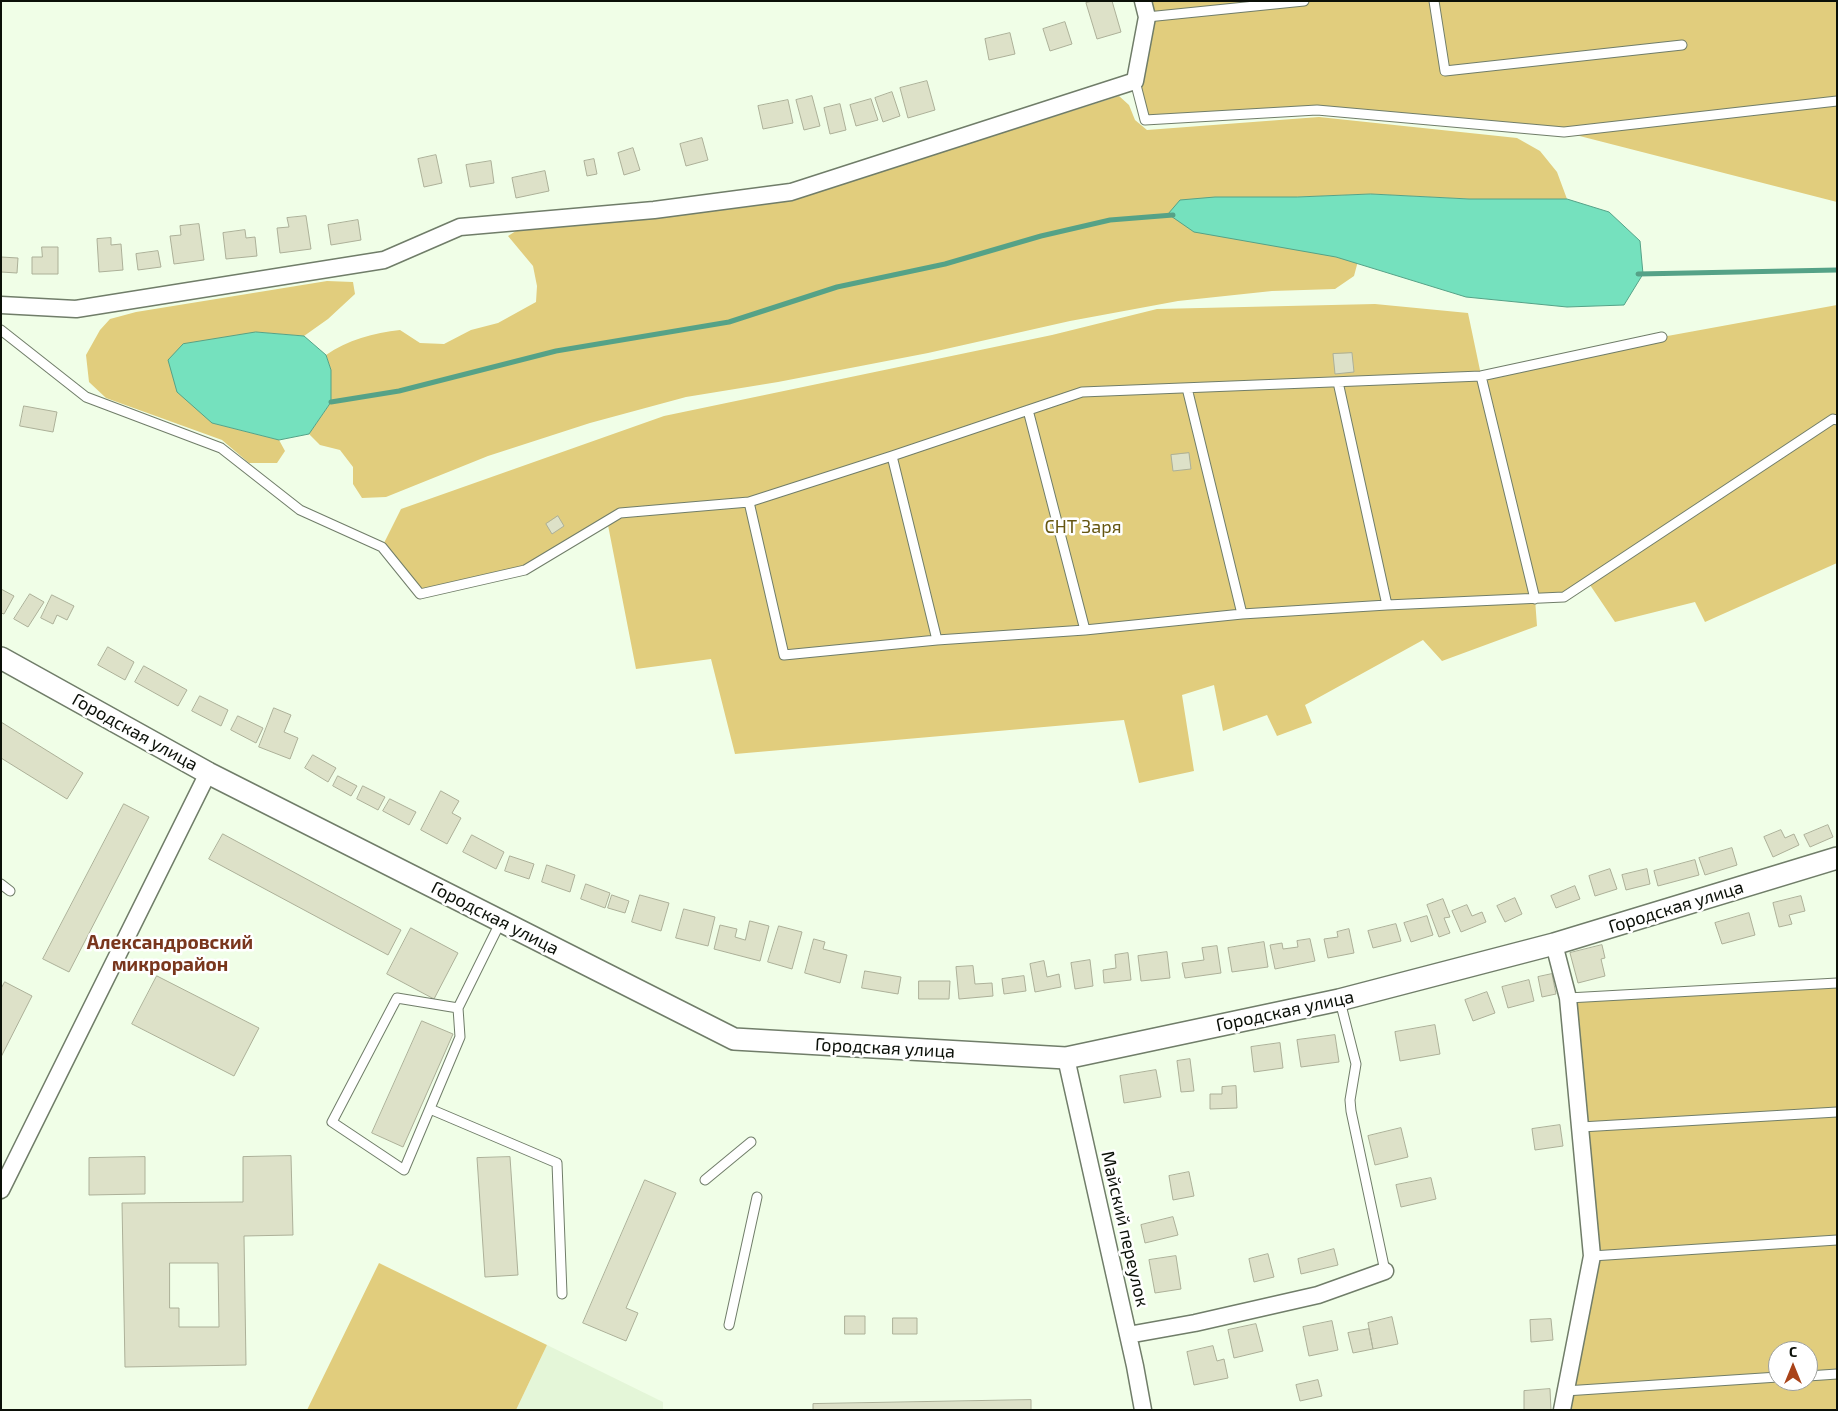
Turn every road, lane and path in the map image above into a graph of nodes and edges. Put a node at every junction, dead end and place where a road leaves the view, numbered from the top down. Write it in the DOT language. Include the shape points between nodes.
graph roads {
  1 [pos="1304,1"];
  2 [pos="1434,1"];
  3 [pos="1145,9"];
  4 [pos="1682,45"];
  5 [pos="1135,81"];
  6 [pos="1837,101"];
  7 [pos="1,305"];
  8 [pos="1,330"];
  9 [pos="1662,338"];
  10 [pos="1482,376"];
  11 [pos="1338,382"];
  12 [pos="1187,388"];
  13 [pos="1028,410"];
  14 [pos="1837,420"];
  15 [pos="892,456"];
  16 [pos="750,502"];
  17 [pos="1535,599"];
  18 [pos="1386,605"];
  19 [pos="1242,614"];
  20 [pos="1086,630"];
  21 [pos="937,640"];
  22 [pos="1,658"];
  23 [pos="208,773"];
  24 [pos="1837,858"];
  25 [pos="1,884"];
  26 [pos="10,891"];
  27 [pos="501,921"];
  28 [pos="1554,944"];
  29 [pos="1837,983"];
  30 [pos="1568,998"];
  31 [pos="1340,1000"];
  32 [pos="458,1008"];
  33 [pos="1066,1058"];
  34 [pos="430,1109"];
  35 [pos="1837,1112"];
  36 [pos="1581,1127"];
  37 [pos="751,1142"];
  38 [pos="705,1180"];
  39 [pos="1,1190"];
  40 [pos="757,1197"];
  41 [pos="1837,1240"];
  42 [pos="1592,1256"];
  43 [pos="1385,1271"];
  44 [pos="562,1294"];
  45 [pos="730,1325"];
  46 [pos="1128,1335"];
  47 [pos="1837,1374"];
  48 [pos="1818,1375"];
  49 [pos="1768,1378"];
  50 [pos="1565,1391"];
  51 [pos="1143,1410"];
  52 [pos="1562,1410"];
  1 -- 3 [label="lane"];
  2 -- 4 [label="lane" via="1445,71"];
  3 -- 5 [label="street"];
  5 -- 6 [label="lane" via="1145,120 1317,110 1564,132"];
  5 -- 7 [label="street" via="791,192 654,210 460,227 384,260 76,309"];
  8 -- 16 [label="lane" via="86,397 221,448 300,510 382,547 420,594 525,570 620,513"];
  9 -- 10 [label="lane"];
  10 -- 11 [label="lane"];
  10 -- 17 [label="lane"];
  11 -- 12 [label="lane"];
  11 -- 18 [label="lane"];
  12 -- 13 [label="lane" via="1082,392"];
  12 -- 19 [label="lane"];
  13 -- 15 [label="lane"];
  13 -- 20 [label="lane"];
  14 -- 17 [label="lane" via="1833,418 1564,597"];
  15 -- 16 [label="lane"];
  15 -- 21 [label="lane"];
  16 -- 21 [label="lane" via="784,654"];
  17 -- 18 [label="lane"];
  18 -- 19 [label="lane"];
  19 -- 20 [label="lane"];
  20 -- 21 [label="lane"];
  22 -- 23 [label="street, Городская улица"];
  23 -- 27 [label="street, Городская улица"];
  23 -- 39 [label="street"];
  24 -- 28 [label="street, Городская улица"];
  25 -- 26 [label="lane"];
  27 -- 32 [label="lane"];
  27 -- 33 [label="street, Городская улица" via="734,1040"];
  28 -- 30 [label="street"];
  28 -- 31 [label="street, Городская улица"];
  29 -- 30 [label="lane"];
  30 -- 36 [label="street"];
  31 -- 33 [label="street, Городская улица"];
  31 -- 43 [label="lane" via="1356,1064 1351,1111"];
  32 -- 34 [label="lane" via="460,1037"];
  32 -- 34 [label="lane" via="397,998 332,1122 404,1170"];
  33 -- 46 [label="street, Майский переулок"];
  34 -- 44 [label="lane" via="557,1163"];
  35 -- 36 [label="lane"];
  36 -- 42 [label="street"];
  37 -- 38 [label="lane"];
  40 -- 45 [label="lane"];
  41 -- 42 [label="lane"];
  42 -- 50 [label="street"];
  43 -- 46 [label="street" via="1318,1296"];
  46 -- 51 [label="street, Майский переулок"];
  47 -- 48 [label="lane"];
  49 -- 50 [label="lane"];
  50 -- 52 [label="street"];
}
